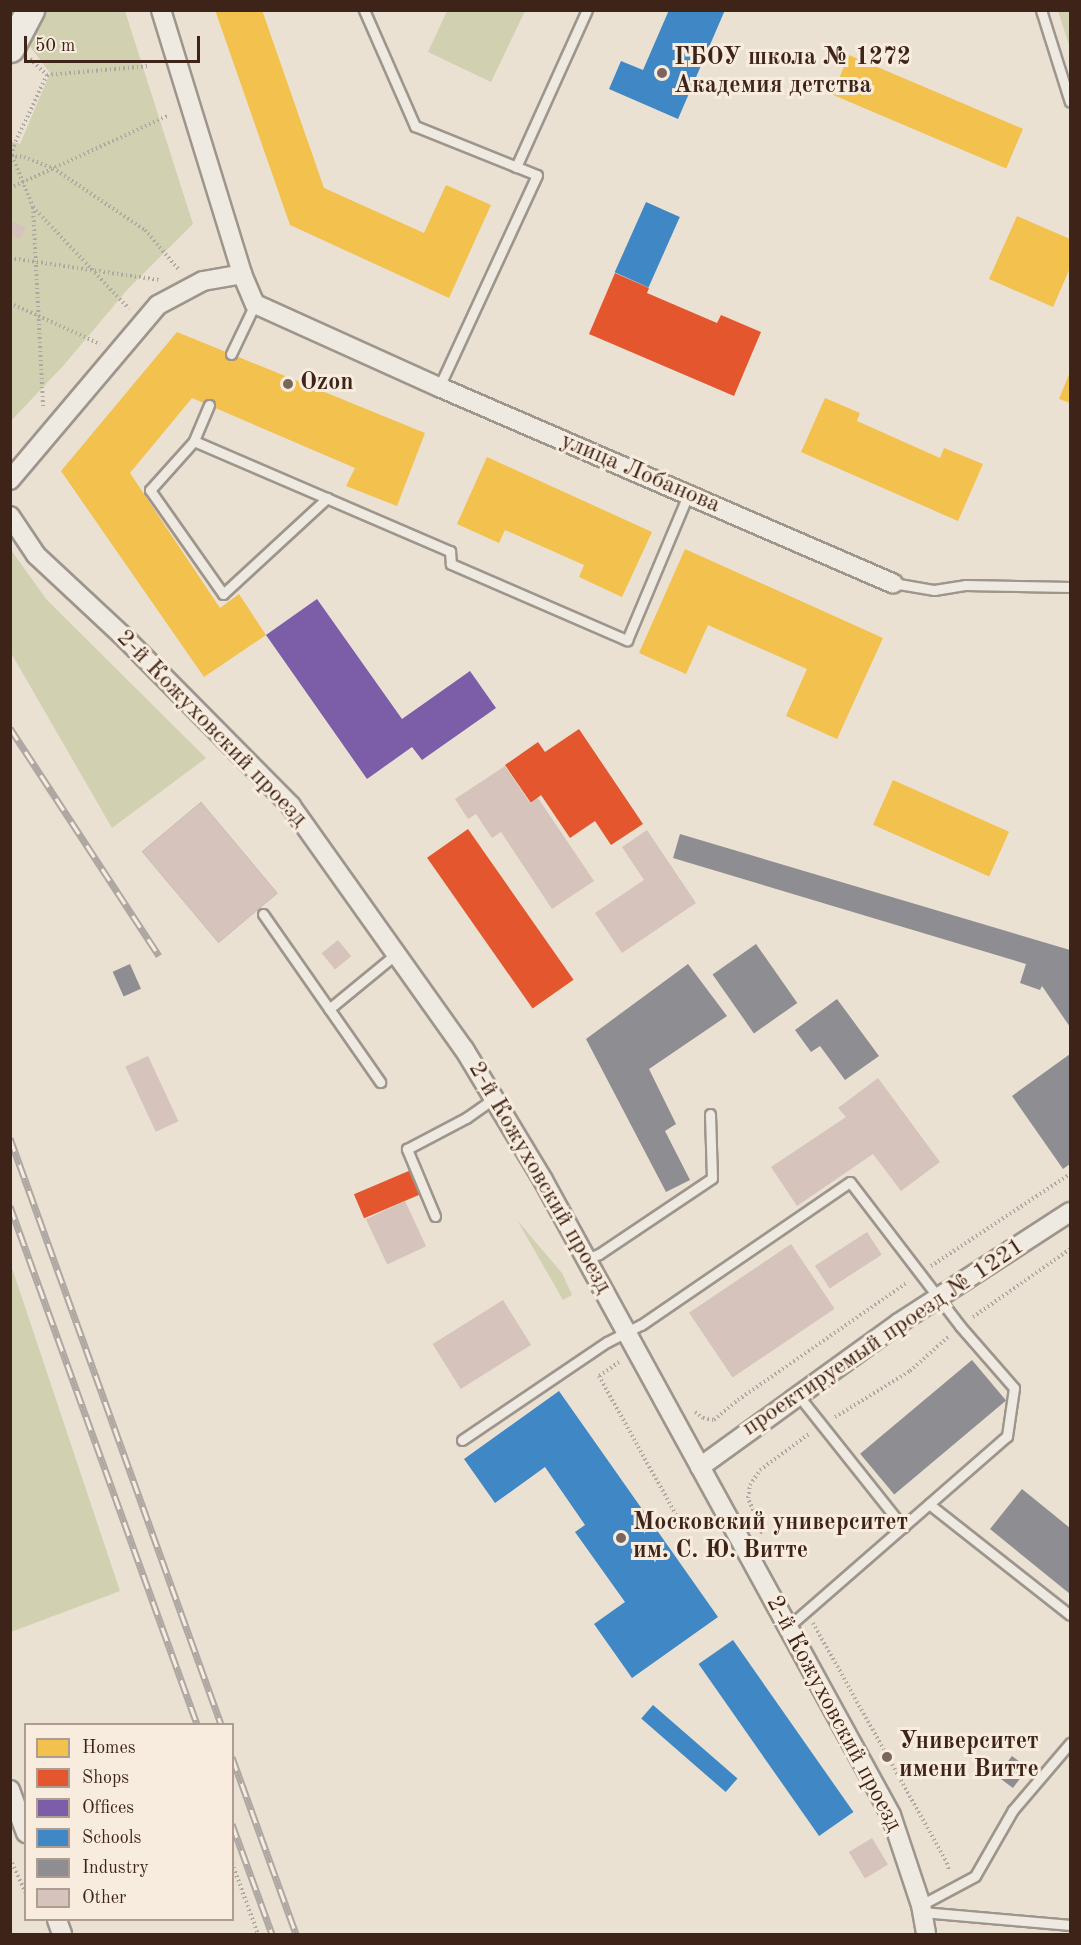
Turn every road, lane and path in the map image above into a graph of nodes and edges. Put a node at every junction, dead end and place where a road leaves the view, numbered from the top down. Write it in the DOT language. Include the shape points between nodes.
graph roads {
  1 [pos="30,10"];
  2 [pos="161,10"];
  3 [pos="364,10"];
  4 [pos="587,10"];
  5 [pos="1041,10"];
  6 [pos="21,54"];
  7 [pos="150,66"];
  8 [pos="47,75"];
  9 [pos="1071,102"];
  10 [pos="167,116"];
  11 [pos="11,156"];
  12 [pos="516,167"];
  13 [pos="53,168"];
  14 [pos="23,182"];
  15 [pos="10,188"];
  16 [pos="33,207"];
  17 [pos="10,258"];
  18 [pos="36,262"];
  19 [pos="92,270"];
  20 [pos="179,270"];
  21 [pos="242,274"];
  22 [pos="163,281"];
  23 [pos="10,303"];
  24 [pos="255,304"];
  25 [pos="131,312"];
  26 [pos="39,314"];
  27 [pos="104,346"];
  28 [pos="231,354"];
  29 [pos="439,387"];
  30 [pos="209,405"];
  31 [pos="43,409"];
  32 [pos="194,441"];
  33 [pos="10,480"];
  34 [pos="688,495"];
  35 [pos="327,498"];
  36 [pos="10,516"];
  37 [pos="893,583"];
  38 [pos="1071,587"];
  39 [pos="263,914"];
  40 [pos="396,954"];
  41 [pos="329,1009"];
  42 [pos="380,1082"];
  43 [pos="495,1098"];
  44 [pos="710,1114"];
  45 [pos="1071,1174"];
  46 [pos="1071,1212"];
  47 [pos="435,1216"];
  48 [pos="1071,1249"];
  49 [pos="586,1259"];
  50 [pos="920,1274"];
  51 [pos="938,1297"];
  52 [pos="960,1326"];
  53 [pos="627,1334"];
  54 [pos="619,1362"];
  55 [pos="798,1395"];
  56 [pos="692,1410"];
  57 [pos="821,1425"];
  58 [pos="462,1440"];
  59 [pos="700,1467"];
  60 [pos="929,1504"];
  61 [pos="681,1524"];
  62 [pos="903,1527"];
  63 [pos="762,1531"];
  64 [pos="1071,1615"];
  65 [pos="789,1626"];
  66 [pos="1071,1743"];
  67 [pos="10,1790"];
  68 [pos="19,1820"];
  69 [pos="10,1859"];
  70 [pos="234,1869"];
  71 [pos="24,1890"];
  72 [pos="921,1908"];
  73 [pos="1071,1925"];
  74 [pos="258,1935"];
  75 [pos="926,1935"];
  1 -- 6 [label="main road"];
  2 -- 21 [label="street"];
  3 -- 12 [label="lane" via="415,126"];
  4 -- 12 [label="lane"];
  5 -- 9 [label="lane"];
  6 -- 8 [label="path"];
  7 -- 8 [label="path"];
  8 -- 11 [label="path"];
  10 -- 13 [label="path"];
  11 -- 13 [label="path"];
  11 -- 14 [label="path"];
  12 -- 29 [label="lane" via="537,175"];
  13 -- 14 [label="path"];
  13 -- 20 [label="path" via="145,230"];
  14 -- 15 [label="path"];
  14 -- 16 [label="path"];
  16 -- 18 [label="path"];
  16 -- 19 [label="path"];
  17 -- 18 [label="path"];
  18 -- 19 [label="path"];
  18 -- 26 [label="path"];
  19 -- 22 [label="path"];
  19 -- 25 [label="path"];
  21 -- 24 [label="street"];
  21 -- 33 [label="street" via="203,281 158,305"];
  23 -- 26 [label="path"];
  24 -- 28 [label="lane"];
  24 -- 29 [label="street, улица Лобанова"];
  26 -- 27 [label="path"];
  26 -- 31 [label="path"];
  29 -- 34 [label="street, улица Лобанова"];
  30 -- 32 [label="lane"];
  32 -- 35 [label="lane"];
  32 -- 35 [label="lane" via="150,490 223,594"];
  34 -- 35 [label="lane" via="627,640 452,564 450,551"];
  34 -- 37 [label="street, улица Лобанова"];
  36 -- 40 [label="street, 2-й Кожуховский проезд" via="36,555 126,639 291,806"];
  37 -- 38 [label="lane, улица Лобанова" via="934,590 965,585"];
  39 -- 41 [label="lane"];
  40 -- 41 [label="lane"];
  40 -- 43 [label="street, 2-й Кожуховский проезд"];
  41 -- 42 [label="lane"];
  43 -- 47 [label="lane" via="407,1149"];
  43 -- 49 [label="street, 2-й Кожуховский проезд"];
  44 -- 49 [label="lane" via="712,1178"];
  45 -- 50 [label="path"];
  46 -- 51 [label="street, проектируемый проезд № 1221"];
  48 -- 52 [label="path"];
  49 -- 53 [label="street, 2-й Кожуховский проезд"];
  50 -- 51 [label="lane"];
  50 -- 53 [label="lane" via="850,1182"];
  50 -- 56 [label="path" via="714,1420"];
  51 -- 52 [label="lane"];
  51 -- 55 [label="street, проектируемый проезд № 1221"];
  52 -- 57 [label="path" via="910,1371"];
  52 -- 60 [label="lane" via="1014,1388 1007,1436"];
  53 -- 58 [label="lane" via="607,1342"];
  53 -- 59 [label="street, 2-й Кожуховский проезд"];
  54 -- 61 [label="path" via="599,1376"];
  55 -- 57 [label="lane"];
  55 -- 59 [label="street, проектируемый проезд № 1221"];
  57 -- 62 [label="lane"];
  57 -- 63 [label="path" via="760,1470 750,1485 750,1505"];
  59 -- 65 [label="street, 2-й Кожуховский проезд"];
  60 -- 62 [label="lane"];
  60 -- 64 [label="lane"];
  62 -- 65 [label="lane"];
  65 -- 72 [label="street, 2-й Кожуховский проезд" via="891,1815"];
  66 -- 72 [label="lane" via="1013,1810 975,1876"];
  67 -- 68 [label="street"];
  69 -- 71 [label="path"];
  70 -- 74 [label="path"];
  72 -- 73 [label="lane"];
  72 -- 75 [label="street, 2-й Кожуховский проезд"];
}
